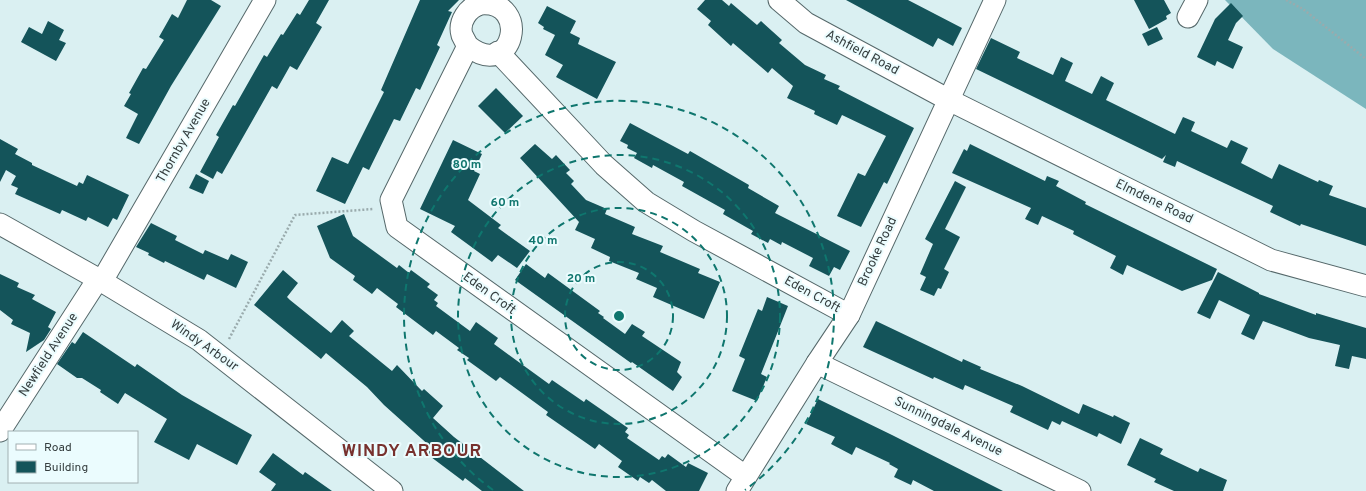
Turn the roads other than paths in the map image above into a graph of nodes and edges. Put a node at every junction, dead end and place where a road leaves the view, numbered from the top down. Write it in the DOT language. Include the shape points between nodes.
graph roads {
  1 [pos="265,0"];
  2 [pos="779,0"];
  3 [pos="995,0"];
  4 [pos="468,46"];
  5 [pos="498,52"];
  6 [pos="949,100"];
  7 [pos="0,224"];
  8 [pos="100,280"];
  9 [pos="1366,286"];
  10 [pos="849,315"];
  11 [pos="817,362"];
  12 [pos="0,431"];
  13 [pos="741,484"];
  14 [pos="392,491"];
  15 [pos="1080,491"];
  1 -- 8 [label="street, Thornby Avenue"];
  2 -- 6 [label="street, Ashfield Road" via="806,23"];
  3 -- 6 [label="street, Brooke Road"];
  4 -- 5 [label="street" via="475,52 484,54"];
  4 -- 5 [label="street" via="462,35 467,13 478,5 496,4 508,13 513,30 510,40"];
  4 -- 13 [label="street, Eden Croft" via="391,200 396,227"];
  5 -- 10 [label="street, Eden Croft" via="604,165 646,202"];
  6 -- 9 [label="street, Elmdene Road" via="1271,260"];
  6 -- 10 [label="street, Brooke Road"];
  7 -- 8 [label="street, Windy Arbour"];
  8 -- 12 [label="street, Newfield Avenue"];
  8 -- 14 [label="street, Windy Arbour" via="220,355"];
  10 -- 11 [label="street, Brooke Road"];
  11 -- 13 [label="street, Brooke Road"];
  11 -- 15 [label="street, Sunningdale Avenue"];
}
